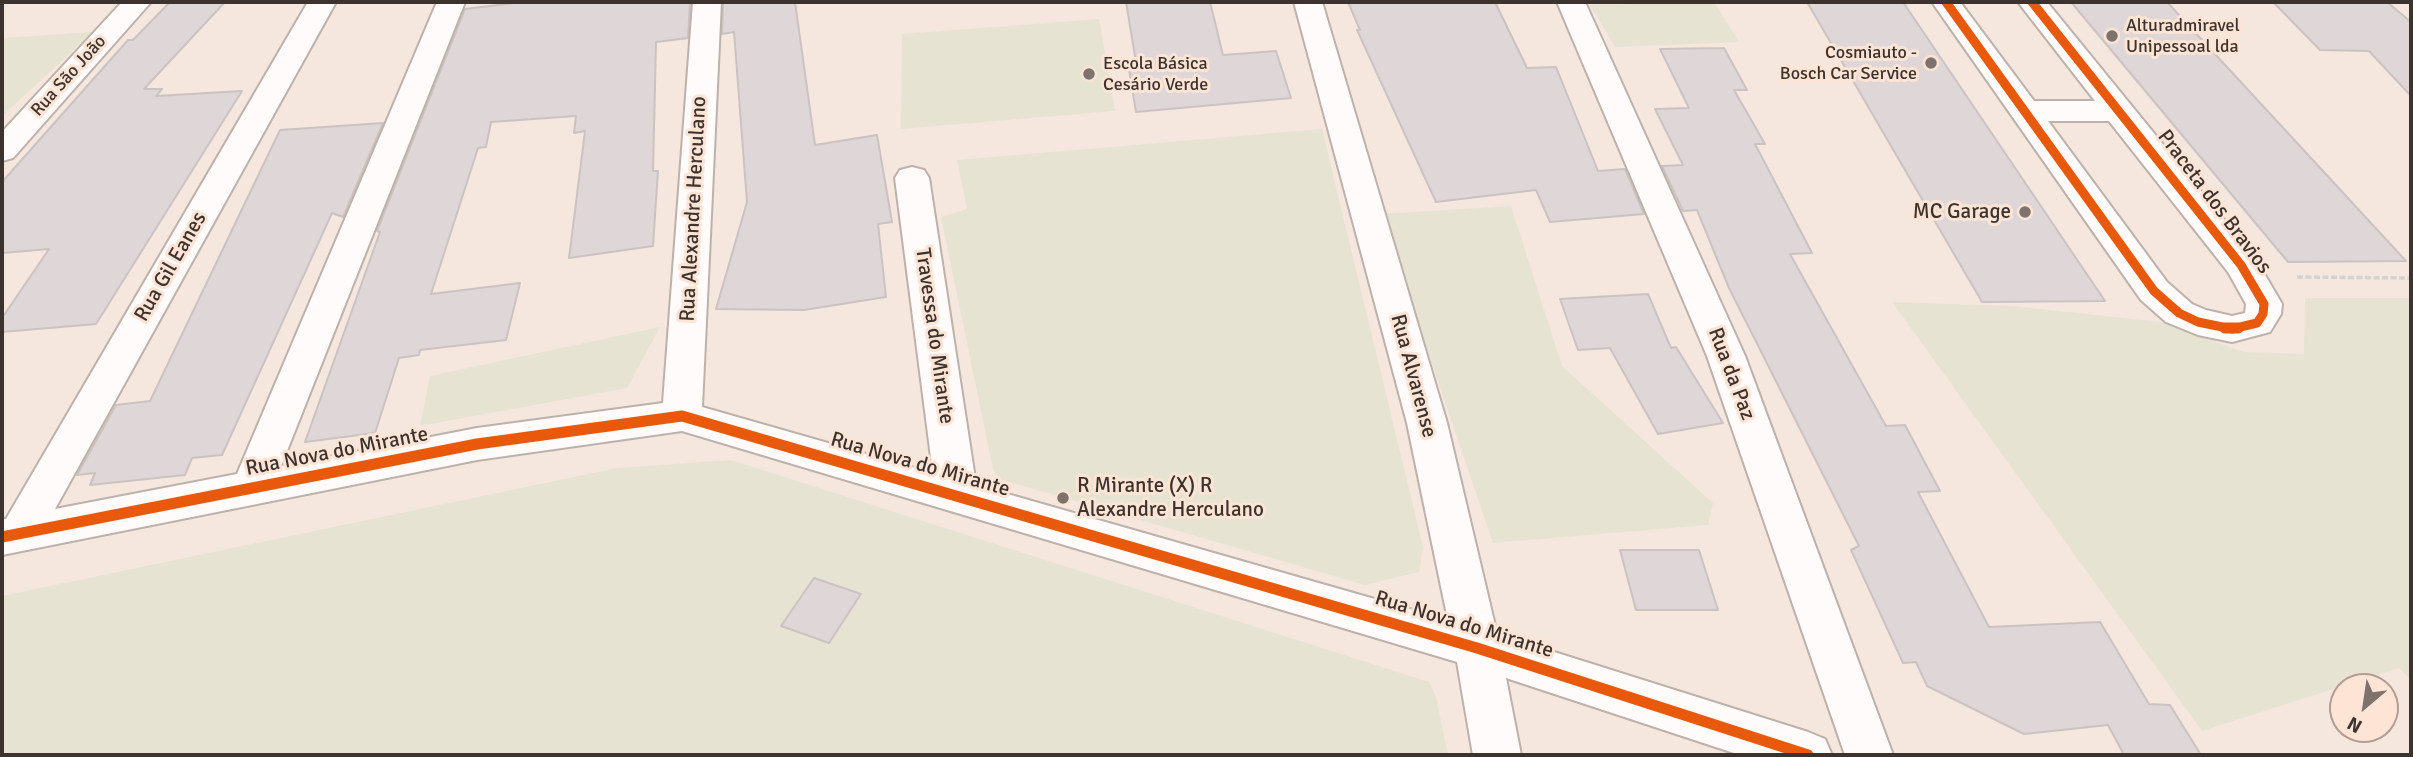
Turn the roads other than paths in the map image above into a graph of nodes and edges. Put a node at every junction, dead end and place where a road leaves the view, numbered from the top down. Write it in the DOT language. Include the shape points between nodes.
graph roads {
  1 [pos="137,2"];
  2 [pos="322,2"];
  3 [pos="451,2"];
  4 [pos="707,2"];
  5 [pos="1308,2"];
  6 [pos="1571,2"];
  7 [pos="1946,2"];
  8 [pos="2032,2"];
  9 [pos="2022,111"];
  10 [pos="2122,111"];
  11 [pos="2,151"];
  12 [pos="912,178"];
  13 [pos="682,416"];
  14 [pos="251,490"];
  15 [pos="957,495"];
  16 [pos="11,535"];
  17 [pos="1477,648"];
  18 [pos="1497,755"];
  19 [pos="1808,755"];
  20 [pos="1869,755"];
  1 -- 11 [label="street, Rua São João"];
  2 -- 16 [label="street, Rua Gil Eanes"];
  3 -- 14 [label="street"];
  4 -- 13 [label="street, Rua Alexandre Herculano"];
  5 -- 17 [label="street, Rua Alvarense" via="1426,423"];
  6 -- 20 [label="street, Rua da Paz" via="1726,356"];
  7 -- 9 [label="street, Praceta dos Bravios"];
  8 -- 10 [label="street, Praceta dos Bravios"];
  9 -- 10 [label="street"];
  9 -- 10 [label="street, Praceta dos Bravios" via="2141,276 2179,313 2218,328 2257,323 2264,304 2248,277"];
  12 -- 15 [label="street, Travessa do Mirante"];
  13 -- 14 [label="street, Rua Nova do Mirante" via="477,444"];
  13 -- 15 [label="street, Rua Nova do Mirante"];
  14 -- 16 [label="street, Rua Nova do Mirante"];
  15 -- 17 [label="street, Rua Nova do Mirante"];
  17 -- 18 [label="street, Rua Alvarense"];
  17 -- 19 [label="street, Rua Nova do Mirante"];
}
